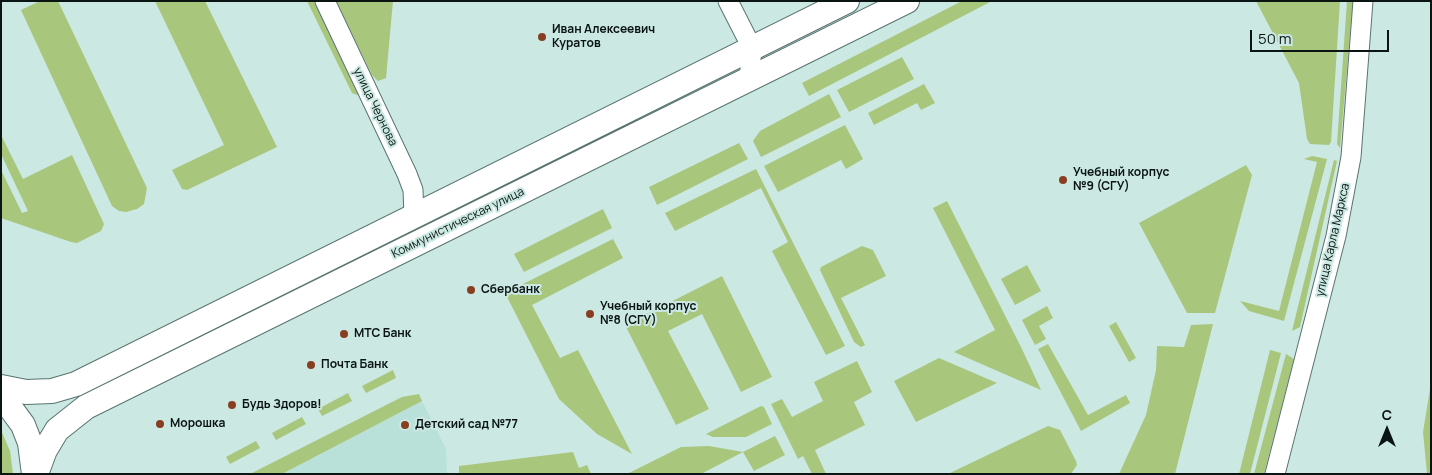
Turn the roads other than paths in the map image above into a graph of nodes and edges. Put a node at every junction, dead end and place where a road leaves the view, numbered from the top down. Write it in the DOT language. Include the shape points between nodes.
graph roads {
  1 [pos="324,1"];
  2 [pos="728,1"];
  3 [pos="847,1"];
  4 [pos="907,1"];
  5 [pos="1363,1"];
  6 [pos="752,48"];
  7 [pos="749,80"];
  8 [pos="414,216"];
  9 [pos="1,387"];
  10 [pos="1,395"];
  11 [pos="35,474"];
  12 [pos="1275,474"];
  1 -- 8 [label="street, улица Чернова" via="408,174 413,190"];
  2 -- 6 [label="street"];
  3 -- 6 [label="main road, Коммунистическая улица"];
  4 -- 7 [label="main road, Коммунистическая улица"];
  5 -- 12 [label="street, улица Карла Маркса" via="1351,157 1336,236"];
  6 -- 7 [label="street"];
  6 -- 8 [label="main road, Коммунистическая улица"];
  7 -- 11 [label="main road, Коммунистическая улица" via="86,407 57,430"];
  8 -- 9 [label="main road, Коммунистическая улица" via="76,384 52,391 26,392"];
  10 -- 11 [label="main road" via="24,425"];
}
